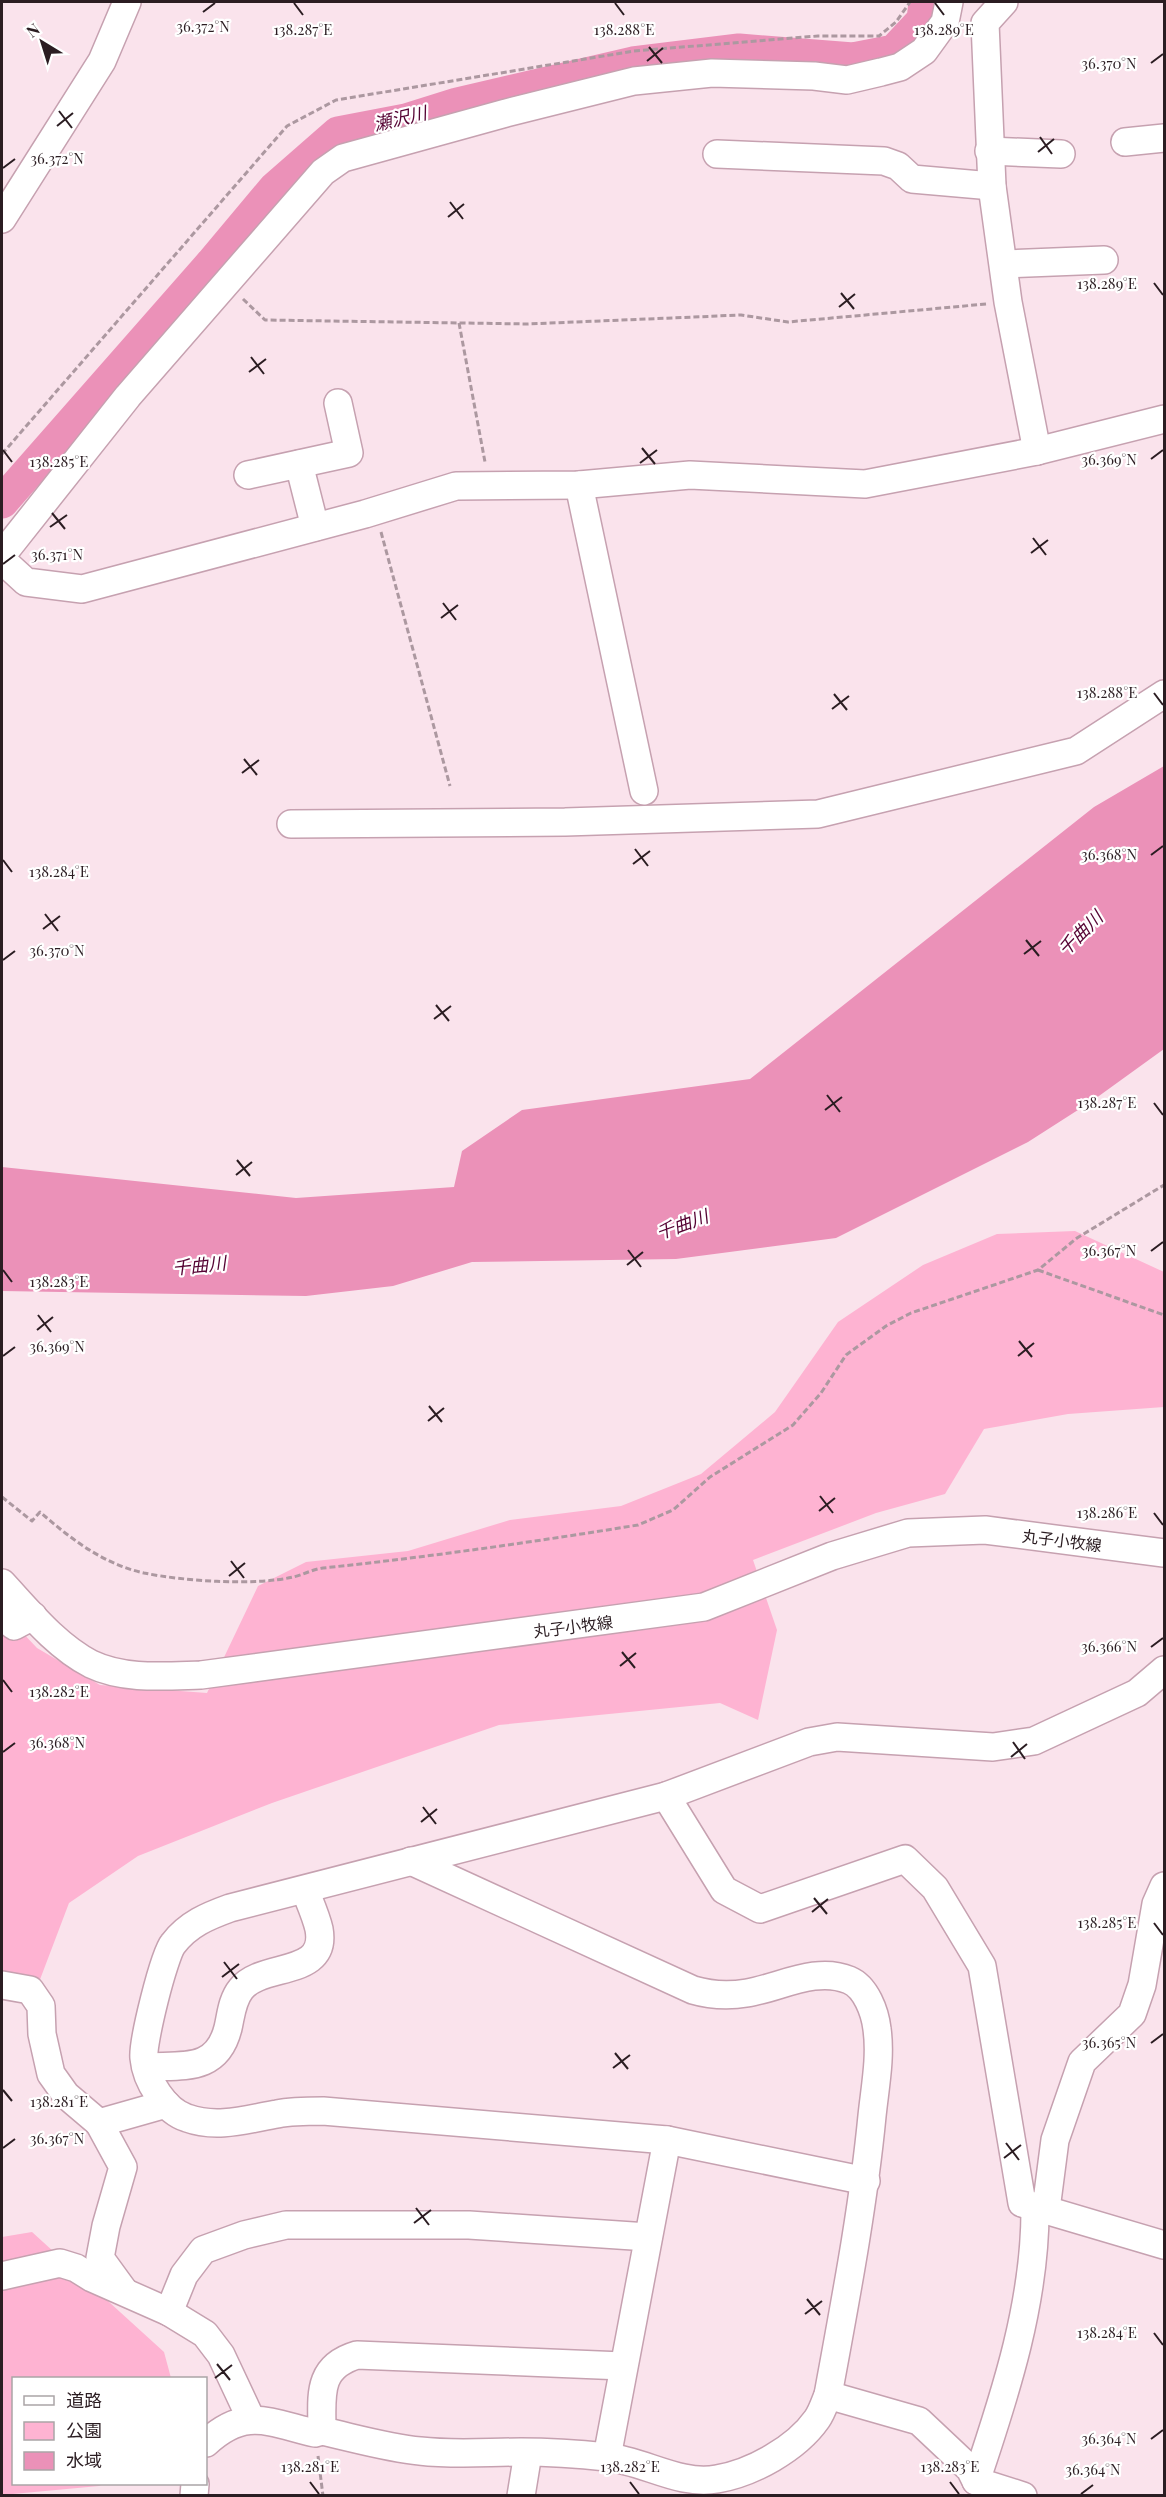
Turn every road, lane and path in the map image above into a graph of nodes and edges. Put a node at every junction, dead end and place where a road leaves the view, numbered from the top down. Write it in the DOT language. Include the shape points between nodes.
graph roads {
  1 [pos="127,2"];
  2 [pos="949,2"];
  3 [pos="1004,2"];
  4 [pos="1164,138"];
  5 [pos="1125,142"];
  6 [pos="989,150"];
  7 [pos="717,154"];
  8 [pos="1061,154"];
  9 [pos="992,186"];
  10 [pos="2,219"];
  11 [pos="1104,260"];
  12 [pos="1004,264"];
  13 [pos="226,284"];
  14 [pos="1008,302"];
  15 [pos="459,323"];
  16 [pos="338,402"];
  17 [pos="1164,419"];
  18 [pos="1037,451"];
  19 [pos="299,464"];
  20 [pos="248,475"];
  21 [pos="579,485"];
  22 [pos="489,486"];
  23 [pos="375,510"];
  24 [pos="315,527"];
  25 [pos="2,555"];
  26 [pos="2,560"];
  27 [pos="1164,694"];
  28 [pos="450,786"];
  29 [pos="644,791"];
  30 [pos="291,824"];
  31 [pos="1164,1185"];
  32 [pos="1038,1270"];
  33 [pos="1164,1315"];
  34 [pos="2,1497"];
  35 [pos="1164,1553"];
  36 [pos="2,1583"];
  37 [pos="2,1616"];
  38 [pos="33,1616"];
  39 [pos="1163,1674"];
  40 [pos="666,1796"];
  41 [pos="411,1861"];
  42 [pos="1164,1886"];
  43 [pos="305,1890"];
  44 [pos="2,1985"];
  45 [pos="147,2067"];
  46 [pos="166,2104"];
  47 [pos="99,2123"];
  48 [pos="667,2140"];
  49 [pos="866,2181"];
  50 [pos="1041,2208"];
  51 [pos="648,2236"];
  52 [pos="1164,2245"];
  53 [pos="2,2276"];
  54 [pos="125,2292"];
  55 [pos="169,2312"];
  56 [pos="623,2366"];
  57 [pos="828,2394"];
  58 [pos="251,2418"];
  59 [pos="318,2432"];
  60 [pos="207,2442"];
  61 [pos="528,2452"];
  62 [pos="607,2457"];
  63 [pos="976,2481"];
  64 [pos="323,2496"];
  65 [pos="520,2496"];
  66 [pos="1023,2496"];
  1 -- 10 [label="street" via="102,62"];
  2 -- 13 [label="street" via="945,22 924,51 900,67 881,72 847,80 712,73 634,81 343,158 323,172"];
  3 -- 6 [label="street" via="985,23"];
  4 -- 5 [label="street"];
  6 -- 8 [label="street"];
  6 -- 9 [label="street"];
  7 -- 9 [label="street" via="884,161 898,166 912,179"];
  9 -- 12 [label="street"];
  11 -- 12 [label="street"];
  12 -- 14 [label="street"];
  13 -- 15 [label="path" via="265,320"];
  13 -- 25 [label="street" via="128,396"];
  14 -- 15 [label="path" via="788,322 741,315"];
  14 -- 18 [label="street"];
  15 -- 22 [label="path"];
  16 -- 19 [label="street" via="349,453"];
  17 -- 18 [label="street"];
  18 -- 21 [label="street" via="865,484 690,475"];
  19 -- 20 [label="street"];
  19 -- 24 [label="street"];
  21 -- 22 [label="street"];
  21 -- 29 [label="street"];
  22 -- 23 [label="street" via="456,486"];
  23 -- 24 [label="street"];
  23 -- 28 [label="path"];
  24 -- 26 [label="street" via="82,589 26,582"];
  27 -- 30 [label="street" via="1076,751 818,814 565,822"];
  31 -- 32 [label="path" via="1077,1238"];
  32 -- 33 [label="path"];
  32 -- 34 [label="path" via="911,1313 886,1326 846,1355 821,1393 793,1425 710,1477 673,1510 638,1525 320,1569 292,1578 180,1579 142,1572 105,1559 74,1541 40,1512 32,1521"];
  35 -- 38 [label="street, 丸子小牧線" via="985,1530 908,1533 832,1556 705,1607 201,1675 134,1675 91,1664 63,1645"];
  36 -- 38 [label="street, 丸子小牧線"];
  37 -- 38 [label="street" via="14,1626"];
  39 -- 40 [label="street" via="1137,1693 1034,1741 993,1747 837,1737 780,1751"];
  40 -- 41 [label="street"];
  40 -- 50 [label="street" via="724,1890 760,1909 905,1859 935,1888 982,1966 1022,2203"];
  41 -- 43 [label="street"];
  41 -- 49 [label="street" via="709,1995 746,1993 808,1977 833,1975 852,1981 868,1999 877,2027"];
  42 -- 50 [label="street" via="1156,1904 1142,1985 1132,2014 1082,2062 1055,2140"];
  43 -- 45 [label="street" via="204,1917 172,1945 164,1961 143,2057"];
  43 -- 45 [label="street" via="319,1930 319,1947 306,1964 261,1975 241,1988 217,2055 199,2064"];
  44 -- 47 [label="street" via="30,1990 40,2006 51,2074 66,2095"];
  45 -- 46 [label="street"];
  46 -- 47 [label="street"];
  46 -- 48 [label="street" via="187,2118 208,2122 323,2111"];
  47 -- 54 [label="street" via="123,2167 100,2258"];
  48 -- 49 [label="street"];
  48 -- 51 [label="street"];
  49 -- 57 [label="street"];
  50 -- 52 [label="street"];
  50 -- 63 [label="street" via="1008,2387"];
  51 -- 55 [label="street" via="469,2225 286,2225 203,2250 184,2275"];
  51 -- 56 [label="street"];
  53 -- 54 [label="street" via="60,2263"];
  54 -- 55 [label="street"];
  55 -- 58 [label="street" via="205,2334 221,2355"];
  56 -- 59 [label="street" via="357,2355 344,2359 330,2371 322,2386"];
  56 -- 62 [label="street"];
  57 -- 62 [label="street" via="817,2420 800,2436 772,2458 746,2471 716,2479 687,2480 638,2462"];
  57 -- 63 [label="street" via="919,2421 970,2469"];
  58 -- 59 [label="street"];
  58 -- 60 [label="street" via="220,2430"];
  59 -- 61 [label="street" via="419,2451"];
  59 -- 64 [label="path"];
  61 -- 62 [label="street"];
  61 -- 65 [label="street"];
  63 -- 66 [label="street"];
}
